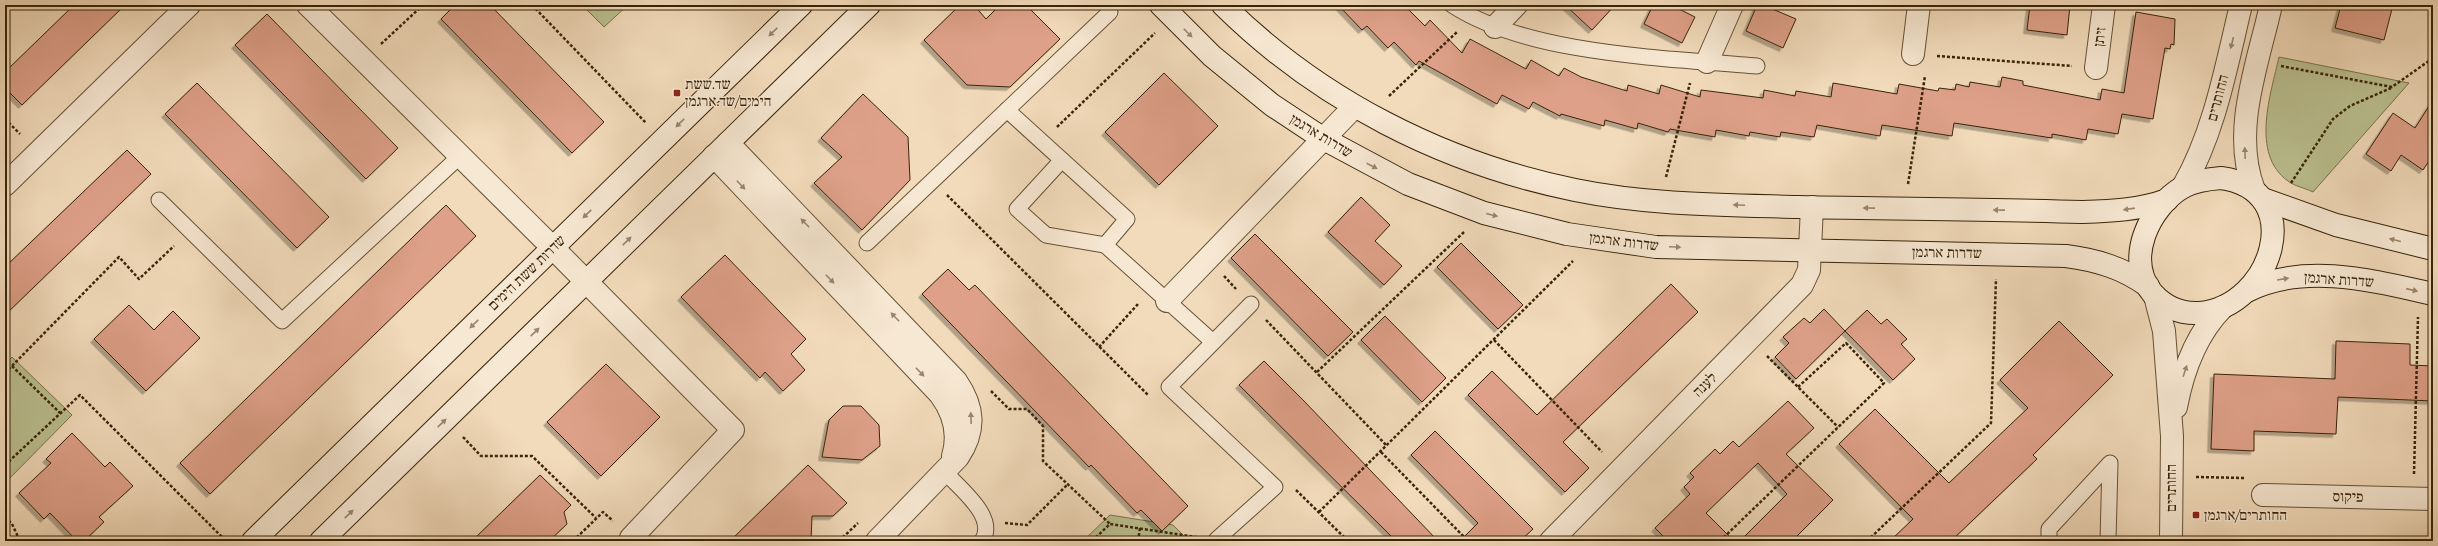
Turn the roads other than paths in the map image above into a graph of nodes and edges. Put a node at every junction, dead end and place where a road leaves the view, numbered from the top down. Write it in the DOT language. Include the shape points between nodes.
graph roads {
  1 [pos="189,5"];
  2 [pos="308,5"];
  3 [pos="801,5"];
  4 [pos="869,5"];
  5 [pos="1223,5"];
  6 [pos="1452,5"];
  7 [pos="1516,5"];
  8 [pos="1732,5"];
  9 [pos="1919,5"];
  10 [pos="2104,5"];
  11 [pos="2241,5"];
  12 [pos="2271,5"];
  13 [pos="1167,11"];
  14 [pos="1110,12"];
  15 [pos="1495,27"];
  16 [pos="1921,55"];
  17 [pos="1701,61"];
  18 [pos="1757,66"];
  19 [pos="2096,68"];
  20 [pos="1007,110"];
  21 [pos="1362,111"];
  22 [pos="1322,138"];
  23 [pos="721,150"];
  24 [pos="460,156"];
  25 [pos="1062,160"];
  26 [pos="5,185"];
  27 [pos="2175,194"];
  28 [pos="2265,198"];
  29 [pos="159,200"];
  30 [pos="1812,207"];
  31 [pos="867,243"];
  32 [pos="1105,245"];
  33 [pos="553,248"];
  34 [pos="2433,249"];
  35 [pos="1811,251"];
  36 [pos="586,282"];
  37 [pos="2152,291"];
  38 [pos="2246,291"];
  39 [pos="2426,293"];
  40 [pos="1160,295"];
  41 [pos="1251,304"];
  42 [pos="2223,307"];
  43 [pos="1213,342"];
  44 [pos="2172,436"];
  45 [pos="948,469"];
  46 [pos="2263,494"];
  47 [pos="2423,499"];
  48 [pos="631,538"];
  49 [pos="1216,540"];
  50 [pos="253,541"];
  51 [pos="321,541"];
  52 [pos="877,541"];
  53 [pos="982,541"];
  54 [pos="1551,541"];
  55 [pos="2049,541"];
  56 [pos="2108,541"];
  57 [pos="2171,541"];
  1 -- 26 [label="street"];
  2 -- 24 [label="street"];
  3 -- 33 [label="street, שדרות ששת הימים, one-way"];
  4 -- 23 [label="street"];
  5 -- 21 [label="street" via="1242,24 1298,69"];
  6 -- 15 [label="lane" via="1472,18"];
  7 -- 15 [label="street"];
  8 -- 17 [label="street"];
  9 -- 16 [label="street"];
  10 -- 19 [label="street, זיתן"];
  11 -- 27 [label="street, החותרים, one-way" via="2209,130 2194,168"];
  28 -- 12 [label="street, החותרים, one-way" via="2245,159 2245,142 2246,123"];
  13 -- 22 [label="street, שדרות ארגמן, one-way" via="1212,56 1272,105"];
  14 -- 20 [label="lane"];
  15 -- 17 [label="lane" via="1588,50"];
  17 -- 18 [label="lane"];
  20 -- 25 [label="lane"];
  20 -- 31 [label="lane"];
  21 -- 22 [label="street"];
  30 -- 21 [label="street, one-way" via="1659,202 1576,190 1497,171 1426,143"];
  22 -- 35 [label="street, שדרות ארגמן, one-way" via="1408,184 1484,213 1584,236 1656,247"];
  22 -- 40 [label="street" via="1208,259"];
  36 -- 23 [label="street, one-way"];
  23 -- 45 [label="street" via="940,394 952,413 956,427 955,449"];
  24 -- 29 [label="lane" via="282,321"];
  24 -- 33 [label="street"];
  25 -- 32 [label="lane" via="1127,219"];
  25 -- 32 [label="lane" via="1017,209 1046,235"];
  27 -- 28 [label="street" via="2208,178 2221,178 2233,179"];
  27 -- 30 [label="street, one-way" via="2153,205 2110,212"];
  27 -- 37 [label="street" via="2152,218 2142,243 2142,269"];
  34 -- 28 [label="street, one-way" via="2336,225"];
  28 -- 38 [label="street" via="2272,221 2272,247 2261,272"];
  30 -- 35 [label="street, לענה"];
  32 -- 40 [label="lane"];
  33 -- 36 [label="street"];
  33 -- 50 [label="street, שדרות ששת הימים, one-way"];
  35 -- 37 [label="street, שדרות ארגמן" via="2051,255 2096,261 2123,270"];
  35 -- 54 [label="street, לענה" via="1809,270 1802,285"];
  36 -- 48 [label="street" via="733,430"];
  51 -- 36 [label="street, one-way"];
  37 -- 42 [label="street" via="2169,307 2181,311 2205,312"];
  37 -- 44 [label="street, החותרים" via="2164,331"];
  38 -- 39 [label="street, שדרות ארגמן, one-way" via="2274,281 2308,277 2354,279"];
  38 -- 42 [label="street"];
  40 -- 43 [label="lane"];
  41 -- 43 [label="lane"];
  44 -- 42 [label="street, החותרים, one-way" via="2180,387 2192,351 2211,319"];
  43 -- 49 [label="lane" via="1169,387 1275,487"];
  44 -- 57 [label="street, החותרים"];
  45 -- 52 [label="street"];
  45 -- 53 [label="lane" via="986,522 987,531"];
  46 -- 47 [label="street, פיקוס"];
  55 -- 56 [label="lane" via="2049,529 2110,463"];
}
